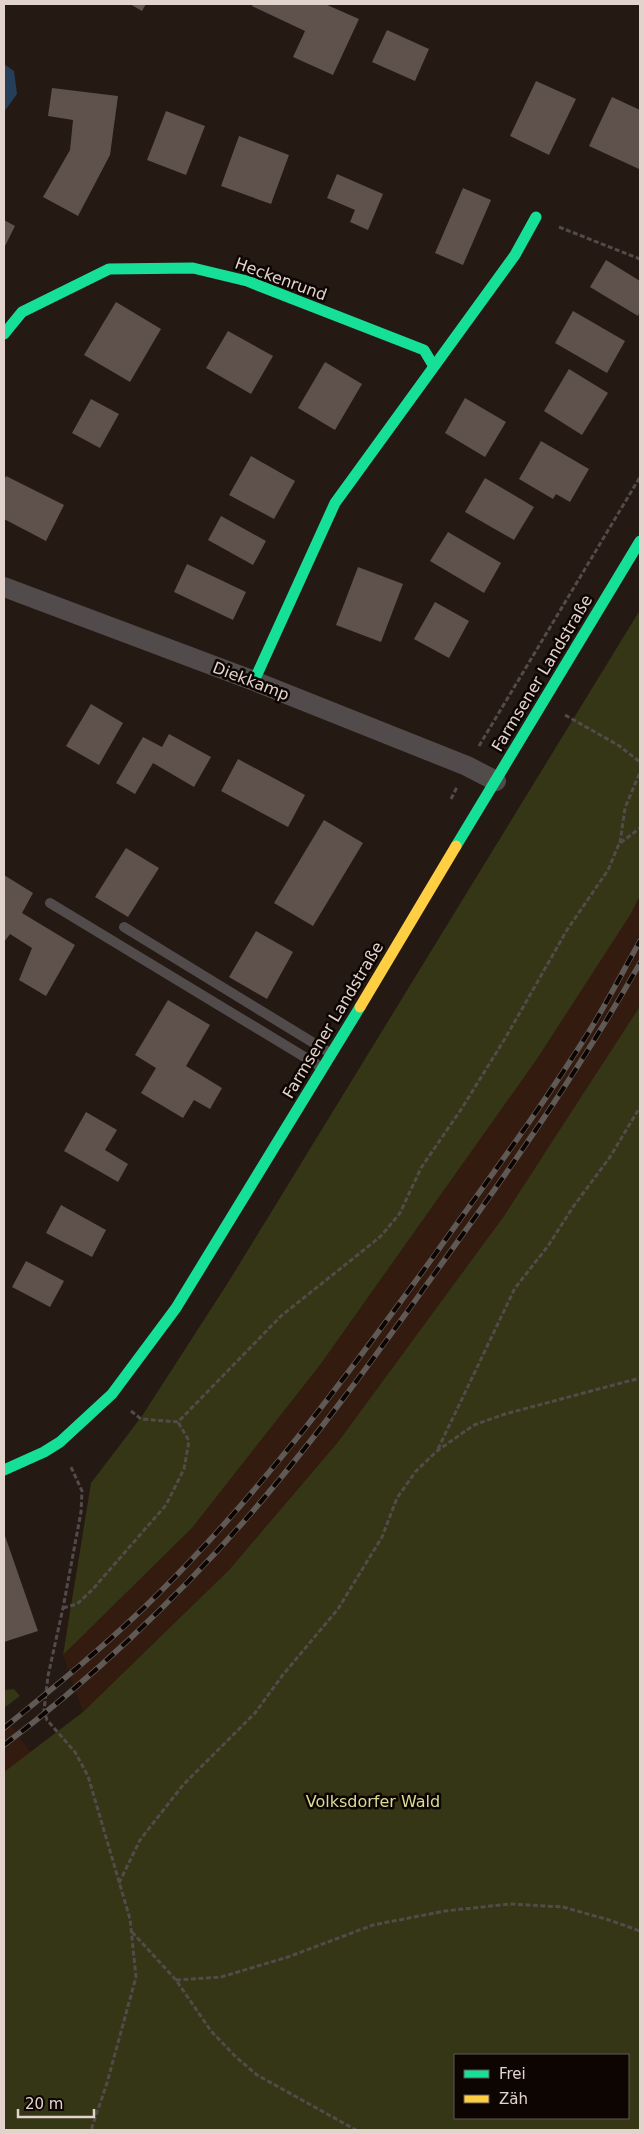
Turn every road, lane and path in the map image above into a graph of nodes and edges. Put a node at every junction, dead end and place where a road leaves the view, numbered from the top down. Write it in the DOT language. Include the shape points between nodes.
graph roads {
  1 [pos="536,217"];
  2 [pos="640,259"];
  3 [pos="4,334"];
  4 [pos="434,365"];
  5 [pos="640,476"];
  6 [pos="640,541"];
  7 [pos="4,587"];
  8 [pos="254,681"];
  9 [pos="543,702"];
  10 [pos="640,762"];
  11 [pos="467,766"];
  12 [pos="640,772"];
  13 [pos="496,781"];
  14 [pos="451,800"];
  15 [pos="640,828"];
  16 [pos="620,844"];
  17 [pos="50,903"];
  18 [pos="124,927"];
  19 [pos="332,1054"];
  20 [pos="324,1068"];
  21 [pos="640,1106"];
  22 [pos="640,1378"];
  23 [pos="112,1394"];
  24 [pos="178,1422"];
  25 [pos="60,1442"];
  26 [pos="437,1451"];
  27 [pos="4,1470"];
  28 [pos="64,1608"];
  29 [pos="119,1883"];
  30 [pos="132,1931"];
  31 [pos="640,1932"];
  32 [pos="176,1980"];
  33 [pos="90,2130"];
  34 [pos="356,2130"];
  1 -- 2 [label="path"];
  1 -- 4 [label="main road" via="515,255"];
  3 -- 4 [label="main road, Heckenrund" via="22,312 109,269 193,268 246,281 424,350"];
  4 -- 8 [label="main road" via="335,503"];
  5 -- 11 [label="path"];
  6 -- 9 [label="main road, Farmsener Landstraße"];
  7 -- 8 [label="street, Diekkamp"];
  8 -- 11 [label="street, Diekkamp"];
  9 -- 10 [label="path" via="618,745"];
  9 -- 13 [label="main road, Farmsener Landstraße"];
  11 -- 13 [label="street, Diekkamp"];
  11 -- 14 [label="path"];
  12 -- 16 [label="path" via="625,808"];
  13 -- 19 [label="main road, Farmsener Landstraße"];
  15 -- 16 [label="path"];
  16 -- 24 [label="path" via="608,870 567,930 506,1037 421,1168 400,1213 376,1240 281,1316"];
  17 -- 20 [label="lane"];
  18 -- 19 [label="lane"];
  19 -- 20 [label="main road, Farmsener Landstraße"];
  20 -- 23 [label="main road, Farmsener Landstraße" via="176,1308"];
  21 -- 26 [label="path" via="610,1157 515,1288"];
  22 -- 26 [label="path" via="482,1422"];
  23 -- 24 [label="path" via="141,1419"];
  23 -- 25 [label="main road, Farmsener Landstraße"];
  24 -- 28 [label="path" via="189,1442 184,1469 166,1505 92,1590 77,1604"];
  25 -- 27 [label="main road, Farmsener Landstraße"];
  25 -- 28 [label="path" via="82,1491"];
  26 -- 29 [label="path" via="416,1471 397,1498 382,1537 338,1609 256,1713 164,1808 140,1840"];
  28 -- 29 [label="path" via="48,1676 44,1710 47,1720 75,1752 88,1776"];
  29 -- 30 [label="path"];
  30 -- 32 [label="path"];
  30 -- 33 [label="path" via="136,1977 107,2083"];
  31 -- 32 [label="path" via="563,1907 510,1904 445,1911 373,1925 288,1957 221,1977"];
  32 -- 34 [label="path" via="211,2031 257,2075"];
}
